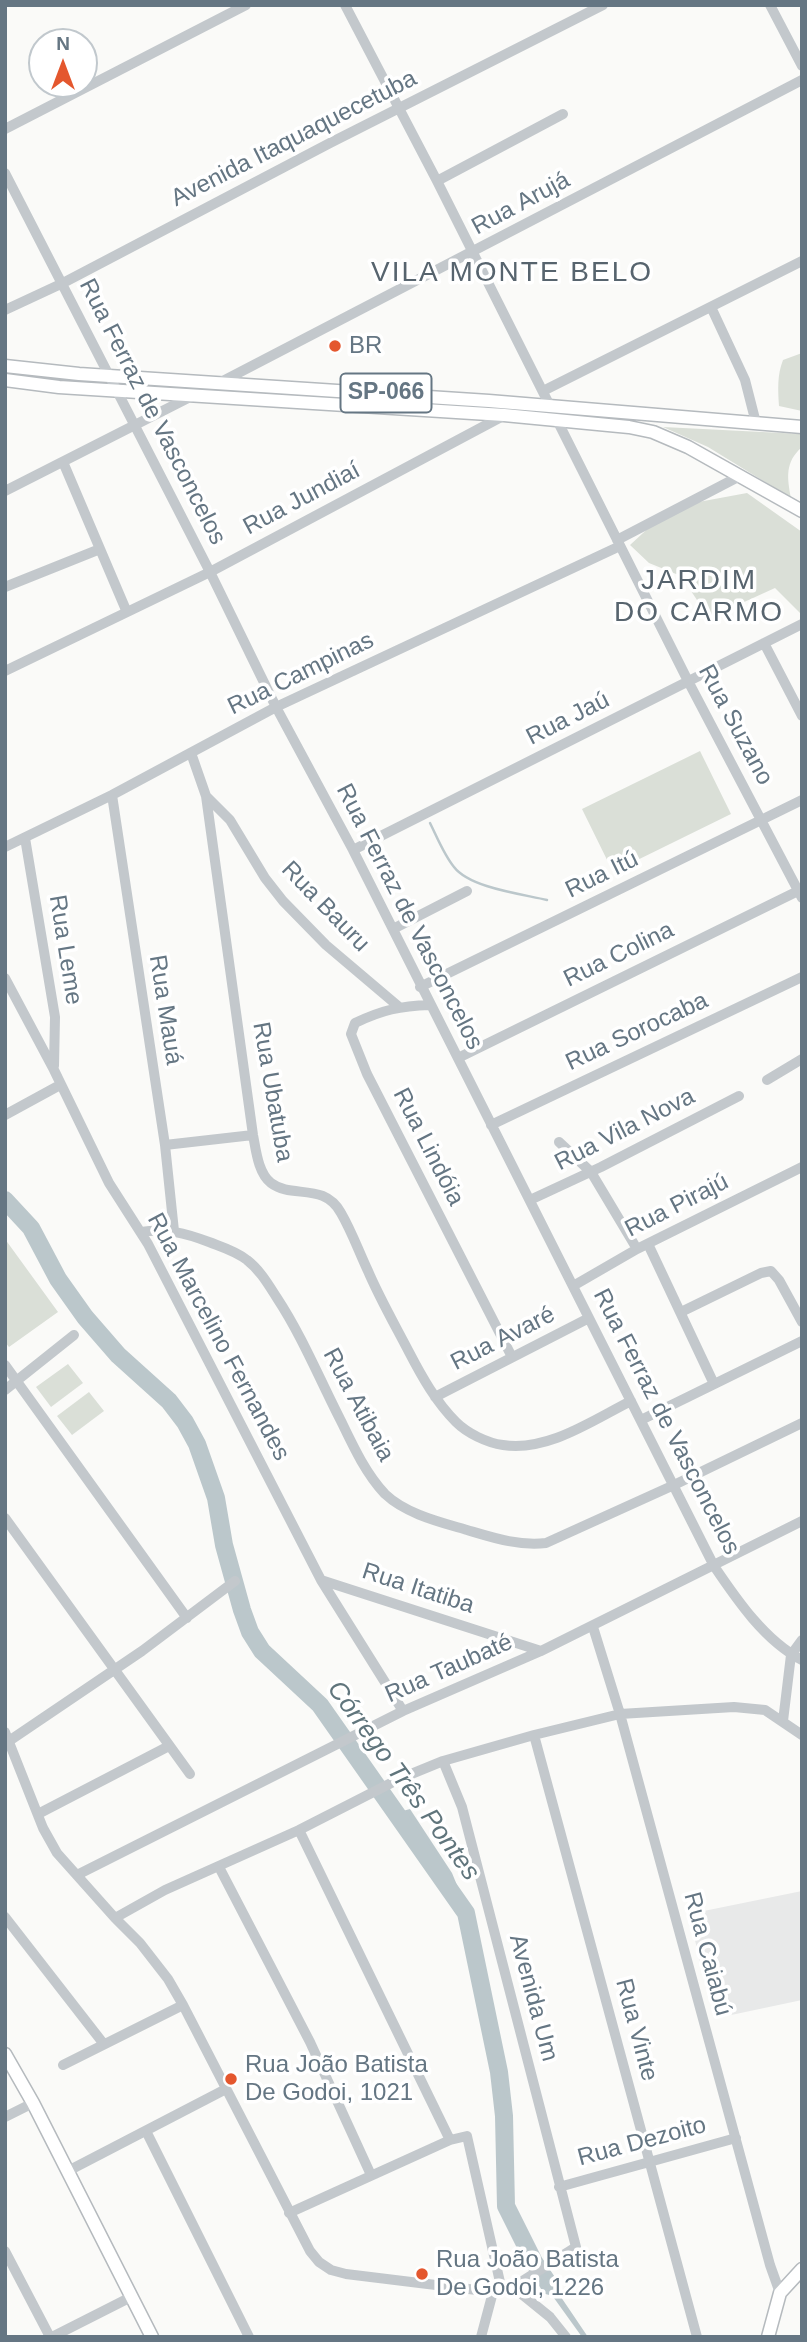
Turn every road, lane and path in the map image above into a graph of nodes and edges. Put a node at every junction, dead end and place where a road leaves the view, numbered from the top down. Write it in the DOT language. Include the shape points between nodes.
graph roads {
  1 [pos="246,5"];
  2 [pos="345,5"];
  3 [pos="603,5"];
  4 [pos="771,5"];
  5 [pos="802,66"];
  6 [pos="802,80"];
  7 [pos="399,108"];
  8 [pos="563,114"];
  9 [pos="5,129"];
  10 [pos="5,173"];
  11 [pos="437,181"];
  12 [pos="473,253"];
  13 [pos="802,261"];
  14 [pos="63,283"];
  15 [pos="711,307"];
  16 [pos="5,310"];
  17 [pos="5,366"];
  18 [pos="109,377"];
  19 [pos="5,380"];
  20 [pos="221,382"];
  21 [pos="116,391"];
  22 [pos="543,391"];
  23 [pos="194,395"];
  24 [pos="550,406"];
  25 [pos="504,415"];
  26 [pos="557,419"];
  27 [pos="756,423"];
  28 [pos="134,426"];
  29 [pos="802,427"];
  30 [pos="63,461"];
  31 [pos="738,477"];
  32 [pos="5,491"];
  33 [pos="802,511"];
  34 [pos="619,543"];
  35 [pos="100,549"];
  36 [pos="210,572"];
  37 [pos="5,587"];
  38 [pos="126,610"];
  39 [pos="802,624"];
  40 [pos="764,643"];
  41 [pos="5,671"];
  42 [pos="688,681"];
  43 [pos="276,707"];
  44 [pos="802,716"];
  45 [pos="191,753"];
  46 [pos="112,795"];
  47 [pos="206,796"];
  48 [pos="802,800"];
  49 [pos="761,821"];
  50 [pos="25,838"];
  51 [pos="5,847"];
  52 [pos="353,850"];
  53 [pos="467,891"];
  54 [pos="800,894"];
  55 [pos="393,929"];
  56 [pos="802,976"];
  57 [pos="5,978"];
  58 [pos="420,987"];
  59 [pos="430,1005"];
  60 [pos="398,1006"];
  61 [pos="458,1058"];
  62 [pos="802,1059"];
  63 [pos="54,1070"];
  64 [pos="767,1080"];
  65 [pos="60,1084"];
  66 [pos="739,1096"];
  67 [pos="5,1115"];
  68 [pos="491,1125"];
  69 [pos="253,1135"];
  70 [pos="559,1142"];
  71 [pos="165,1145"];
  72 [pos="802,1167"];
  73 [pos="591,1172"];
  74 [pos="530,1200"];
  75 [pos="174,1230"];
  76 [pos="141,1232"];
  77 [pos="648,1244"];
  78 [pos="637,1249"];
  79 [pos="573,1286"];
  80 [pos="681,1312"];
  81 [pos="589,1318"];
  82 [pos="802,1322"];
  83 [pos="74,1335"];
  84 [pos="802,1341"];
  85 [pos="512,1357"];
  86 [pos="5,1365"];
  87 [pos="17,1381"];
  88 [pos="715,1384"];
  89 [pos="5,1390"];
  90 [pos="435,1397"];
  91 [pos="631,1401"];
  92 [pos="641,1420"];
  93 [pos="802,1423"];
  94 [pos="674,1485"];
  95 [pos="5,1518"];
  96 [pos="802,1521"];
  97 [pos="714,1566"];
  98 [pos="321,1580"];
  99 [pos="235,1581"];
  100 [pos="187,1618"];
  101 [pos="593,1627"];
  102 [pos="802,1640"];
  103 [pos="541,1651"];
  104 [pos="791,1655"];
  105 [pos="802,1660"];
  106 [pos="114,1670"];
  107 [pos="403,1711"];
  108 [pos="621,1714"];
  109 [pos="783,1721"];
  110 [pos="534,1735"];
  111 [pos="802,1735"];
  112 [pos="7,1737"];
  113 [pos="169,1746"];
  114 [pos="443,1761"];
  115 [pos="190,1774"];
  116 [pos="38,1814"];
  117 [pos="299,1830"];
  118 [pos="219,1867"];
  119 [pos="77,1875"];
  120 [pos="5,1917"];
  121 [pos="114,1918"];
  122 [pos="183,2005"];
  123 [pos="103,2043"];
  124 [pos="5,2053"];
  125 [pos="63,2065"];
  126 [pos="226,2089"];
  127 [pos="33,2103"];
  128 [pos="5,2117"];
  129 [pos="146,2131"];
  130 [pos="736,2138"];
  131 [pos="450,2140"];
  132 [pos="651,2162"];
  133 [pos="68,2171"];
  134 [pos="371,2175"];
  135 [pos="559,2187"];
  136 [pos="289,2213"];
  137 [pos="5,2251"];
  138 [pos="802,2269"];
  139 [pos="513,2287"];
  140 [pos="498,2291"];
  141 [pos="780,2293"];
  142 [pos="131,2297"];
  143 [pos="51,2337"];
  144 [pos="152,2337"];
  145 [pos="250,2337"];
  146 [pos="481,2337"];
  147 [pos="566,2337"];
  148 [pos="697,2337"];
  149 [pos="768,2337"];
  1 -- 9 [label="street"];
  2 -- 7 [label="street"];
  3 -- 7 [label="street, Avenida Itaquaquecetuba"];
  4 -- 5 [label="street"];
  6 -- 12 [label="street, Rua Arujá"];
  7 -- 11 [label="street"];
  7 -- 14 [label="street, Avenida Itaquaquecetuba"];
  8 -- 11 [label="street"];
  10 -- 14 [label="street, Rua Ferraz de Vasconcelos"];
  11 -- 12 [label="street"];
  12 -- 20 [label="street, Rua Arujá"];
  12 -- 22 [label="street"];
  13 -- 15 [label="street"];
  14 -- 16 [label="street, Avenida Itaquaquecetuba"];
  14 -- 18 [label="street, Rua Ferraz de Vasconcelos"];
  15 -- 22 [label="street"];
  15 -- 27 [label="street" via="745,380"];
  17 -- 18 [label="main road, SP-066"];
  18 -- 20 [label="main road, SP-066"];
  18 -- 21 [label="street, Rua Ferraz de Vasconcelos"];
  19 -- 21 [label="main road, SP-066"];
  20 -- 24 [label="main road, SP-066"];
  21 -- 23 [label="main road, SP-066"];
  21 -- 28 [label="street, Rua Ferraz de Vasconcelos"];
  22 -- 24 [label="street"];
  23 -- 25 [label="main road, SP-066"];
  23 -- 28 [label="street"];
  24 -- 27 [label="main road, SP-066"];
  25 -- 26 [label="main road, SP-066"];
  25 -- 36 [label="street, Rua Jundiaí"];
  26 -- 31 [label="main road, SP-066" via="653,432"];
  26 -- 34 [label="street, Rua Suzano"];
  27 -- 29 [label="main road, SP-066"];
  28 -- 30 [label="street"];
  28 -- 36 [label="street, Rua Ferraz de Vasconcelos"];
  30 -- 32 [label="street"];
  30 -- 35 [label="street"];
  31 -- 33 [label="main road, SP-066"];
  31 -- 34 [label="street, Rua Campinas"];
  34 -- 42 [label="street, Rua Suzano"];
  34 -- 43 [label="street, Rua Campinas"];
  35 -- 37 [label="street"];
  35 -- 38 [label="street"];
  36 -- 38 [label="street, Rua Jundiaí"];
  36 -- 43 [label="street, Rua Ferraz de Vasconcelos"];
  38 -- 41 [label="street, Rua Jundiaí"];
  39 -- 40 [label="street, Rua Jaú"];
  40 -- 42 [label="street, Rua Jaú"];
  40 -- 44 [label="street"];
  42 -- 49 [label="street, Rua Suzano"];
  42 -- 52 [label="street, Rua Jaú"];
  43 -- 45 [label="street, Rua Campinas"];
  43 -- 52 [label="street, Rua Ferraz de Vasconcelos"];
  45 -- 46 [label="street, Rua Campinas"];
  45 -- 47 [label="street, Rua Ubatuba"];
  46 -- 50 [label="street, Rua Campinas"];
  46 -- 71 [label="street, Rua Mauá"];
  47 -- 60 [label="street, Rua Bauru" via="230,820 283,901"];
  47 -- 69 [label="street, Rua Ubatuba"];
  48 -- 49 [label="street, Rua Itú"];
  49 -- 54 [label="street, Rua Suzano"];
  49 -- 58 [label="street, Rua Itú"];
  50 -- 51 [label="street, Rua Campinas"];
  50 -- 63 [label="street, Rua Leme" via="55,1017"];
  52 -- 55 [label="street, Rua Ferraz de Vasconcelos"];
  53 -- 55 [label="street"];
  54 -- 61 [label="street, Rua Colina"];
  55 -- 58 [label="street, Rua Ferraz de Vasconcelos"];
  56 -- 68 [label="street, Rua Sorocaba"];
  57 -- 63 [label="street, Rua Marcelino Fernandes"];
  58 -- 59 [label="street, Rua Ferraz de Vasconcelos"];
  59 -- 60 [label="street, Rua Lindóia"];
  59 -- 61 [label="street, Rua Ferraz de Vasconcelos"];
  60 -- 85 [label="street, Rua Lindóia" via="355,1023 351,1034 367,1074"];
  61 -- 68 [label="street, Rua Ferraz de Vasconcelos"];
  62 -- 64 [label="street"];
  63 -- 65 [label="street, Rua Marcelino Fernandes"];
  65 -- 67 [label="street"];
  65 -- 76 [label="street, Rua Marcelino Fernandes" via="109,1183"];
  66 -- 73 [label="street, Rua Vila Nova"];
  68 -- 74 [label="street, Rua Ferraz de Vasconcelos"];
  69 -- 71 [label="street"];
  69 -- 90 [label="street, Rua Ubatuba" via="262,1172 271,1183 320,1195 340,1211"];
  70 -- 73 [label="street"];
  71 -- 75 [label="street, Rua Mauá"];
  72 -- 77 [label="street, Rua Pirajú"];
  73 -- 74 [label="street, Rua Vila Nova"];
  73 -- 78 [label="street"];
  74 -- 79 [label="street, Rua Ferraz de Vasconcelos"];
  75 -- 76 [label="street, Rua Atibaia"];
  75 -- 94 [label="street, Rua Atibaia" via="233,1252 256,1268 289,1316 364,1465 394,1502 433,1520 526,1545 546,1543"];
  76 -- 98 [label="street, Rua Marcelino Fernandes"];
  77 -- 78 [label="street, Rua Pirajú"];
  77 -- 80 [label="street"];
  78 -- 79 [label="street, Rua Pirajú"];
  79 -- 81 [label="street, Rua Ferraz de Vasconcelos"];
  80 -- 82 [label="street" via="771,1271"];
  80 -- 88 [label="street"];
  81 -- 85 [label="street, Rua Avaré"];
  81 -- 91 [label="street, Rua Ferraz de Vasconcelos"];
  83 -- 87 [label="street"];
  84 -- 88 [label="street"];
  85 -- 90 [label="street, Rua Avaré"];
  86 -- 87 [label="street"];
  87 -- 89 [label="street"];
  87 -- 100 [label="street"];
  88 -- 92 [label="street"];
  90 -- 91 [label="street, Rua Ubatuba" via="457,1423 503,1446 570,1433"];
  91 -- 92 [label="street, Rua Ferraz de Vasconcelos"];
  92 -- 94 [label="street, Rua Ferraz de Vasconcelos"];
  93 -- 94 [label="street, Rua Atibaia"];
  94 -- 97 [label="street, Rua Ferraz de Vasconcelos"];
  95 -- 106 [label="street"];
  96 -- 97 [label="street, Rua Taubaté"];
  97 -- 101 [label="street, Rua Taubaté"];
  97 -- 104 [label="street, Rua Ferraz de Vasconcelos" via="756,1621"];
  98 -- 103 [label="street, Rua Itatiba"];
  98 -- 107 [label="street, Rua Marcelino Fernandes"];
  99 -- 100 [label="street"];
  100 -- 106 [label="street"];
  101 -- 103 [label="street, Rua Taubaté"];
  101 -- 108 [label="street, Rua Caiabú"];
  102 -- 104 [label="street"];
  103 -- 107 [label="street, Rua Taubaté"];
  104 -- 105 [label="street, Rua Ferraz de Vasconcelos"];
  104 -- 109 [label="street"];
  106 -- 112 [label="street"];
  106 -- 113 [label="street"];
  107 -- 119 [label="street, Rua Taubaté"];
  108 -- 109 [label="street" via="734,1707 765,1710"];
  108 -- 110 [label="street"];
  108 -- 130 [label="street, Rua Caiabú"];
  109 -- 111 [label="street"];
  110 -- 114 [label="street"];
  110 -- 132 [label="street, Rua Vinte"];
  112 -- 116 [label="street"];
  113 -- 115 [label="street"];
  113 -- 116 [label="street"];
  114 -- 117 [label="street"];
  114 -- 135 [label="street, Avenida Um" via="462,1807"];
  116 -- 119 [label="street" via="57,1853"];
  117 -- 118 [label="street"];
  117 -- 131 [label="street"];
  118 -- 121 [label="street"];
  118 -- 134 [label="street" via="310,2042"];
  119 -- 121 [label="street"];
  120 -- 123 [label="street"];
  121 -- 122 [label="street" via="154,1960"];
  122 -- 123 [label="street"];
  122 -- 126 [label="street"];
  123 -- 125 [label="street"];
  124 -- 127 [label="main road"];
  126 -- 129 [label="street"];
  126 -- 136 [label="street"];
  127 -- 128 [label="street"];
  127 -- 133 [label="main road"];
  129 -- 133 [label="street"];
  129 -- 145 [label="street"];
  130 -- 132 [label="street, Rua Dezoito"];
  130 -- 141 [label="street, Rua Caiabú"];
  131 -- 134 [label="street"];
  131 -- 140 [label="street" via="467,2136"];
  132 -- 135 [label="street, Rua Dezoito"];
  132 -- 148 [label="street, Rua Vinte"];
  133 -- 142 [label="main road"];
  134 -- 136 [label="street"];
  135 -- 139 [label="street, Avenida Um" via="576,2247"];
  136 -- 140 [label="street" via="310,2251 331,2270"];
  137 -- 143 [label="street"];
  138 -- 141 [label="main road"];
  139 -- 140 [label="street"];
  139 -- 147 [label="street" via="550,2317"];
  140 -- 146 [label="street"];
  141 -- 149 [label="main road"];
  142 -- 143 [label="street"];
  142 -- 144 [label="main road"];
}
